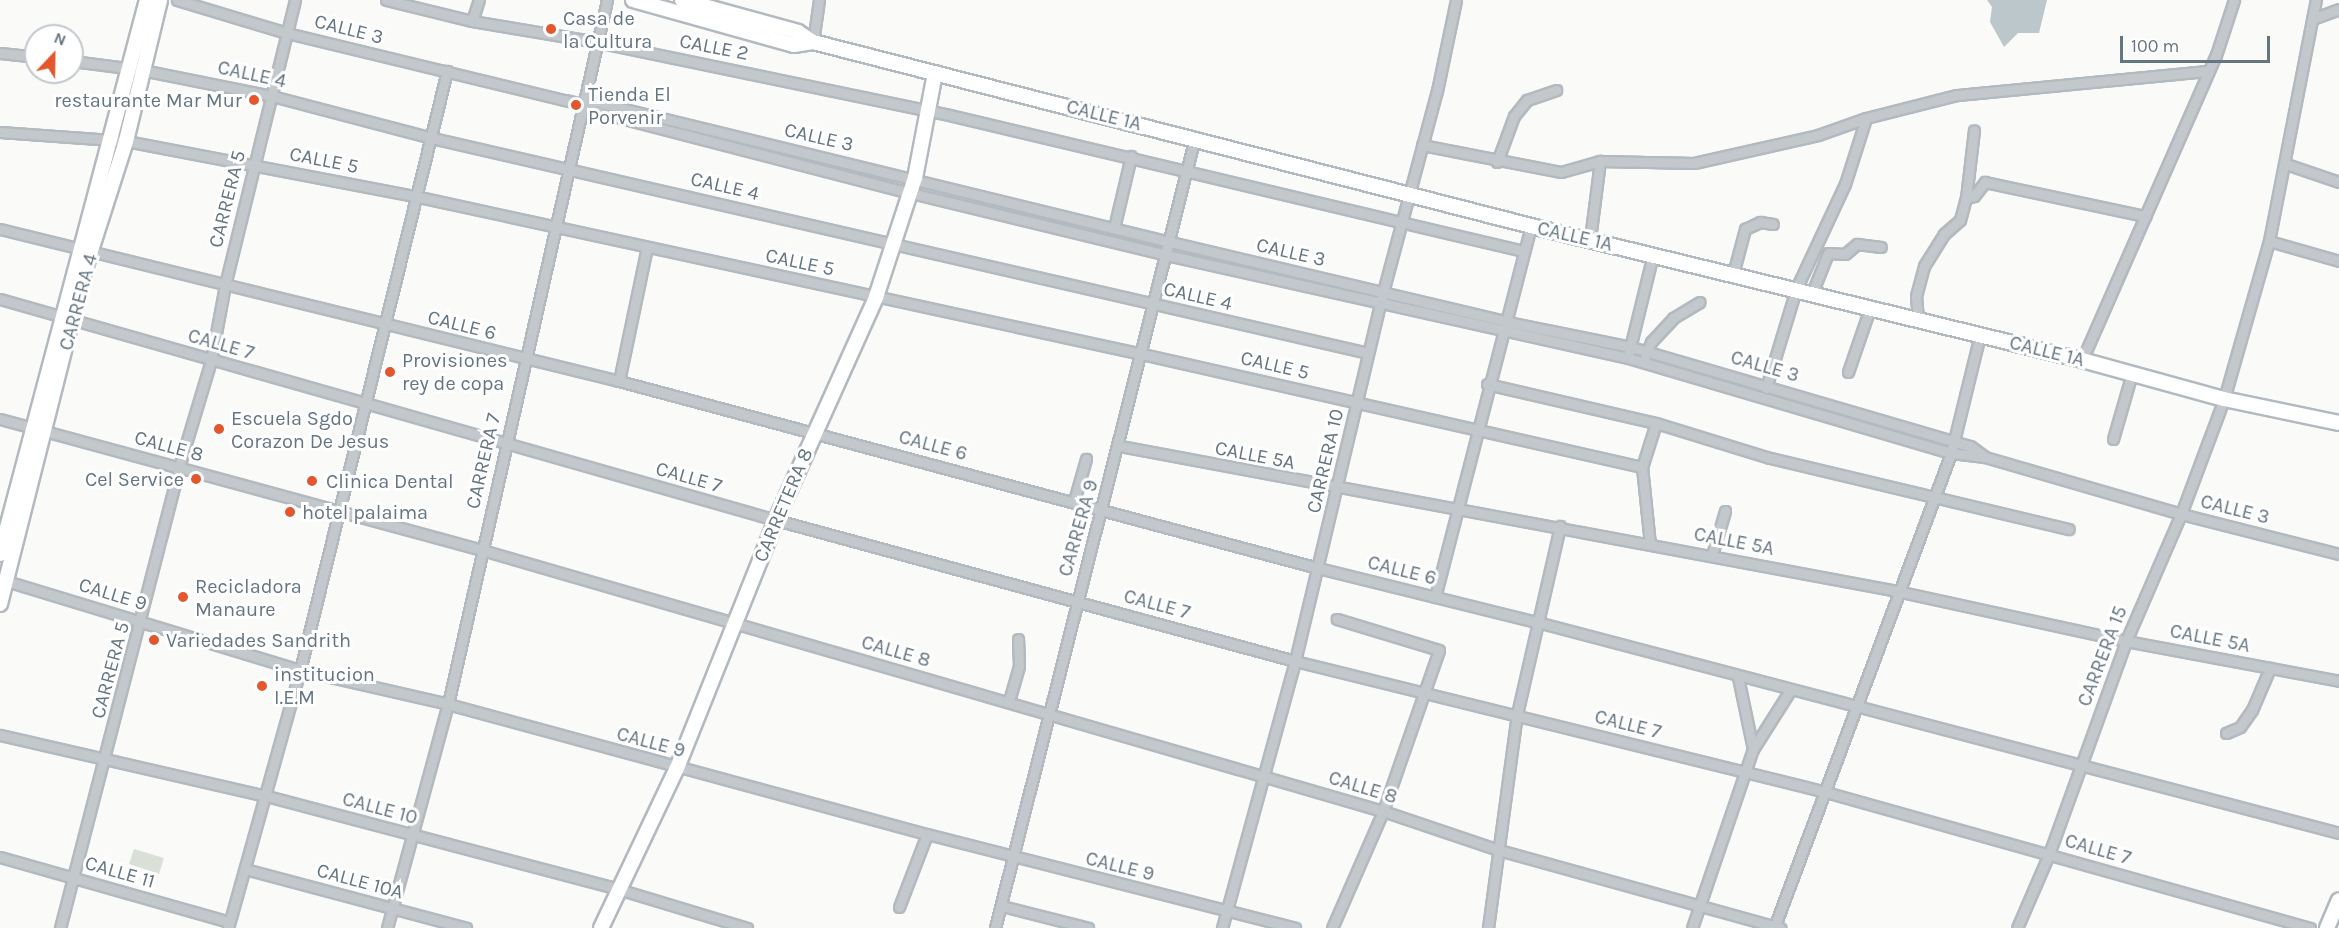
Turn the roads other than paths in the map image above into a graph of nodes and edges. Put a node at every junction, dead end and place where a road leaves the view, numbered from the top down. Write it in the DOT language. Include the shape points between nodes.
graph roads {
  1 [pos="147,0"];
  2 [pos="160,0"];
  3 [pos="177,0"];
  4 [pos="295,0"];
  5 [pos="386,0"];
  6 [pos="478,0"];
  7 [pos="607,0"];
  8 [pos="633,0"];
  9 [pos="682,0"];
  10 [pos="819,0"];
  11 [pos="1456,0"];
  12 [pos="2234,0"];
  13 [pos="2316,0"];
  14 [pos="2339,9"];
  15 [pos="2312,19"];
  16 [pos="472,21"];
  17 [pos="287,33"];
  18 [pos="597,42"];
  19 [pos="813,42"];
  20 [pos="0,53"];
  21 [pos="24,56"];
  22 [pos="84,62"];
  23 [pos="136,69"];
  24 [pos="447,71"];
  25 [pos="2208,71"];
  26 [pos="935,73"];
  27 [pos="1556,90"];
  28 [pos="272,96"];
  29 [pos="584,104"];
  30 [pos="929,112"];
  31 [pos="1866,118"];
  32 [pos="1974,130"];
  33 [pos="0,132"];
  34 [pos="1196,137"];
  35 [pos="432,138"];
  36 [pos="119,141"];
  37 [pos="1422,146"];
  38 [pos="1131,156"];
  39 [pos="1600,161"];
  40 [pos="1497,162"];
  41 [pos="2286,164"];
  42 [pos="254,165"];
  43 [pos="569,169"];
  44 [pos="1188,169"];
  45 [pos="915,178"];
  46 [pos="2339,182"];
  47 [pos="1408,192"];
  48 [pos="911,193"];
  49 [pos="419,197"];
  50 [pos="1966,198"];
  51 [pos="2145,216"];
  52 [pos="1401,221"];
  53 [pos="1773,224"];
  54 [pos="554,226"];
  55 [pos="1531,226"];
  56 [pos="1114,228"];
  57 [pos="0,229"];
  58 [pos="1590,239"];
  59 [pos="2269,241"];
  60 [pos="1170,242"];
  61 [pos="896,244"];
  62 [pos="1881,247"];
  63 [pos="85,248"];
  64 [pos="647,248"];
  65 [pos="1523,251"];
  66 [pos="1653,254"];
  67 [pos="1167,255"];
  68 [pos="2339,261"];
  69 [pos="1733,274"];
  70 [pos="225,285"];
  71 [pos="1796,289"];
  72 [pos="1383,292"];
  73 [pos="1812,293"];
  74 [pos="876,297"];
  75 [pos="0,299"];
  76 [pos="1700,302"];
  77 [pos="1380,303"];
  78 [pos="1155,304"];
  79 [pos="1870,308"];
  80 [pos="68,319"];
  81 [pos="1918,320"];
  82 [pos="386,325"];
  83 [pos="1502,325"];
  84 [pos="1980,335"];
  85 [pos="1631,347"];
  86 [pos="1647,351"];
  87 [pos="1142,354"];
  88 [pos="1368,354"];
  89 [pos="1628,357"];
  90 [pos="526,359"];
  91 [pos="211,360"];
  92 [pos="2082,360"];
  93 [pos="1644,362"];
  94 [pos="1848,372"];
  95 [pos="2132,374"];
  96 [pos="619,381"];
  97 [pos="1487,384"];
  98 [pos="1767,384"];
  99 [pos="1764,395"];
  100 [pos="2224,399"];
  101 [pos="1357,403"];
  102 [pos="368,405"];
  103 [pos="0,419"];
  104 [pos="1656,423"];
  105 [pos="2339,423"];
  106 [pos="1476,429"];
  107 [pos="38,430"];
  108 [pos="814,433"];
  109 [pos="2113,440"];
  110 [pos="1955,441"];
  111 [pos="505,443"];
  112 [pos="1120,446"];
  113 [pos="1951,453"];
  114 [pos="1985,457"];
  115 [pos="1086,459"];
  116 [pos="179,467"];
  117 [pos="1642,467"];
  118 [pos="1336,489"];
  119 [pos="1933,496"];
  120 [pos="1074,501"];
  121 [pos="1102,508"];
  122 [pos="1457,509"];
  123 [pos="1725,511"];
  124 [pos="339,513"];
  125 [pos="2181,514"];
  126 [pos="776,520"];
  127 [pos="1560,526"];
  128 [pos="2069,529"];
  129 [pos="1650,544"];
  130 [pos="482,550"];
  131 [pos="0,554"];
  132 [pos="2339,554"];
  133 [pos="1712,555"];
  134 [pos="1318,568"];
  135 [pos="3,580"];
  136 [pos="1897,591"];
  137 [pos="1435,597"];
  138 [pos="1076,600"];
  139 [pos="0,604"];
  140 [pos="1337,619"];
  141 [pos="142,622"];
  142 [pos="1538,622"];
  143 [pos="734,624"];
  144 [pos="1018,639"];
  145 [pos="2126,641"];
  146 [pos="1295,661"];
  147 [pos="2270,668"];
  148 [pos="300,670"];
  149 [pos="1738,677"];
  150 [pos="2339,681"];
  151 [pos="1791,689"];
  152 [pos="1428,692"];
  153 [pos="1009,701"];
  154 [pos="448,704"];
  155 [pos="1854,706"];
  156 [pos="1048,713"];
  157 [pos="1516,714"];
  158 [pos="2226,733"];
  159 [pos="0,735"];
  160 [pos="1753,749"];
  161 [pos="105,761"];
  162 [pos="2080,766"];
  163 [pos="677,768"];
  164 [pos="1748,773"];
  165 [pos="1261,776"];
  166 [pos="1822,791"];
  167 [pos="263,795"];
  168 [pos="1383,811"];
  169 [pos="2339,832"];
  170 [pos="927,834"];
  171 [pos="415,836"];
  172 [pos="1499,850"];
  173 [pos="2049,854"];
  174 [pos="0,857"];
  175 [pos="1013,857"];
  176 [pos="244,869"];
  177 [pos="74,878"];
  178 [pos="618,889"];
  179 [pos="2339,900"];
  180 [pos="1002,906"];
  181 [pos="899,907"];
  182 [pos="1702,907"];
  183 [pos="394,909"];
  184 [pos="1226,911"];
  185 [pos="228,925"];
  186 [pos="1776,927"];
  187 [pos="60,928"];
  188 [pos="387,928"];
  189 [pos="466,928"];
  190 [pos="601,928"];
  191 [pos="747,928"];
  192 [pos="995,928"];
  193 [pos="1088,928"];
  194 [pos="1222,928"];
  195 [pos="1295,928"];
  196 [pos="1332,928"];
  197 [pos="1488,928"];
  198 [pos="1692,928"];
  199 [pos="2018,928"];
  200 [pos="2310,928"];
  201 [pos="2327,928"];
  1 -- 23 [label="street, CARRERA 4"];
  2 -- 23 [label="street, CARRERA 4"];
  3 -- 17 [label="street, CALLE 3"];
  4 -- 17 [label="street, CARRERA 5"];
  5 -- 16 [label="street, CALLE 2"];
  6 -- 16 [label="street"];
  7 -- 18 [label="street, CARRERA 7"];
  8 -- 19 [label="street, CALLE 1A" via="794,45"];
  9 -- 19 [label="street, CALLE 1A" via="798,32"];
  10 -- 19 [label="street"];
  11 -- 37 [label="street, CARRERA 10"];
  12 -- 25 [label="street"];
  13 -- 15 [label="street, CARRERA 15"];
  14 -- 15 [label="street"];
  15 -- 41 [label="street, CARRERA 15"];
  16 -- 18 [label="street, CALLE 2"];
  17 -- 24 [label="street, CALLE 3"];
  17 -- 28 [label="street, CARRERA 5"];
  18 -- 29 [label="street, CARRERA 7"];
  18 -- 30 [label="street, CALLE 2"];
  19 -- 26 [label="street, CALLE 1A"];
  20 -- 21 [label="street"];
  22 -- 23 [label="street, CALLE 4"];
  23 -- 28 [label="street, CALLE 4"];
  23 -- 36 [label="street, CARRERA 4"];
  24 -- 29 [label="street, CALLE 3"];
  24 -- 35 [label="street"];
  25 -- 31 [label="street" via="1957,95"];
  25 -- 51 [label="street"];
  26 -- 30 [label="street, CARRETERA 8"];
  26 -- 34 [label="street, CALLE 1A"];
  27 -- 40 [label="street" via="1527,100 1514,116"];
  28 -- 35 [label="street, CALLE 4"];
  28 -- 42 [label="street, CARRERA 5"];
  29 -- 43 [label="street, CARRERA 7"];
  29 -- 45 [label="street, CALLE 3" via="596,102"];
  29 -- 48 [label="street, CALLE 3" via="593,111"];
  30 -- 38 [label="street, CALLE 2"];
  30 -- 45 [label="street, CARRETERA 8"];
  31 -- 39 [label="street" via="1732,158 1694,164"];
  31 -- 71 [label="street" via="1845,184"];
  32 -- 50 [label="street"];
  33 -- 36 [label="street, CALLE 5"];
  34 -- 44 [label="street, CARRERA 9"];
  34 -- 47 [label="street, CALLE 1A"];
  35 -- 43 [label="street, CALLE 4"];
  35 -- 49 [label="street"];
  36 -- 42 [label="street, CALLE 5"];
  36 -- 63 [label="street, CARRERA 4"];
  37 -- 40 [label="street"];
  37 -- 47 [label="street, CARRERA 10"];
  38 -- 44 [label="street, CALLE 2"];
  38 -- 56 [label="street"];
  39 -- 40 [label="street" via="1562,172"];
  39 -- 58 [label="street"];
  41 -- 46 [label="street"];
  41 -- 59 [label="street, CARRERA 15"];
  42 -- 49 [label="street, CALLE 5"];
  42 -- 70 [label="street, CARRERA 5"];
  43 -- 54 [label="street, CARRERA 7"];
  43 -- 61 [label="street, CALLE 4"];
  44 -- 52 [label="street, CALLE 2"];
  44 -- 60 [label="street, CARRERA 9"];
  45 -- 48 [label="street, CARRETERA 8"];
  45 -- 56 [label="street, CALLE 3"];
  47 -- 52 [label="street, CARRERA 10"];
  47 -- 55 [label="street, CALLE 1A"];
  48 -- 61 [label="street, CARRETERA 8"];
  48 -- 67 [label="street, CALLE 3"];
  49 -- 54 [label="street, CALLE 5"];
  49 -- 82 [label="street"];
  50 -- 51 [label="street" via="1974,196 1985,182"];
  50 -- 81 [label="street" via="1960,220 1944,234 1924,266 1916,296"];
  51 -- 92 [label="street"];
  52 -- 65 [label="street, CALLE 2"];
  52 -- 72 [label="street, CARRERA 10"];
  53 -- 69 [label="street" via="1760,222 1745,229"];
  54 -- 64 [label="street, CALLE 5"];
  54 -- 90 [label="street, CARRERA 7"];
  55 -- 58 [label="street, CALLE 1A"];
  55 -- 65 [label="street"];
  56 -- 60 [label="street, CALLE 3"];
  57 -- 63 [label="street, CALLE 6"];
  58 -- 66 [label="street, CALLE 1A"];
  59 -- 68 [label="street"];
  59 -- 100 [label="street, CARRERA 15"];
  60 -- 67 [label="street, CARRERA 9"];
  60 -- 72 [label="street, CALLE 3"];
  61 -- 74 [label="street, CARRETERA 8"];
  61 -- 78 [label="street, CALLE 4"];
  62 -- 73 [label="street" via="1857,244 1845,254 1830,252"];
  63 -- 70 [label="street, CALLE 6"];
  63 -- 80 [label="street, CARRERA 4"];
  64 -- 74 [label="street, CALLE 5"];
  64 -- 96 [label="street"];
  65 -- 83 [label="street"];
  66 -- 69 [label="street, CALLE 1A"];
  66 -- 85 [label="street"];
  67 -- 77 [label="street, CALLE 3"];
  67 -- 78 [label="street, CARRERA 9"];
  69 -- 71 [label="street, CALLE 1A"];
  70 -- 82 [label="street, CALLE 6"];
  70 -- 91 [label="street, CARRERA 5"];
  71 -- 73 [label="street, CALLE 1A"];
  71 -- 98 [label="street"];
  72 -- 77 [label="street, CARRERA 10"];
  72 -- 83 [label="street, CALLE 3"];
  73 -- 79 [label="street, CALLE 1A"];
  74 -- 87 [label="street, CALLE 5"];
  74 -- 108 [label="street, CARRETERA 8"];
  75 -- 80 [label="street, CALLE 7"];
  76 -- 86 [label="street" via="1673,318"];
  77 -- 83 [label="street, CALLE 3"];
  77 -- 88 [label="street, CARRERA 10"];
  78 -- 87 [label="street, CARRERA 9"];
  78 -- 88 [label="street, CALLE 4"];
  79 -- 81 [label="street, CALLE 1A"];
  79 -- 94 [label="street"];
  80 -- 91 [label="street, CALLE 7"];
  80 -- 107 [label="street, CARRERA 4"];
  81 -- 84 [label="street, CALLE 1A"];
  82 -- 90 [label="street, CALLE 6"];
  82 -- 102 [label="street"];
  83 -- 85 [label="street, CALLE 3"];
  83 -- 89 [label="street, CALLE 3"];
  83 -- 97 [label="street"];
  84 -- 92 [label="street, CALLE 1A"];
  84 -- 110 [label="street"];
  85 -- 86 [label="street, CALLE 3"];
  85 -- 89 [label="street"];
  86 -- 93 [label="street"];
  86 -- 98 [label="street, CALLE 3"];
  87 -- 101 [label="street, CALLE 5"];
  87 -- 112 [label="street, CARRERA 9"];
  88 -- 101 [label="street, CARRERA 10"];
  89 -- 93 [label="street, CALLE 3"];
  90 -- 96 [label="street, CALLE 6"];
  90 -- 111 [label="street, CARRERA 7"];
  91 -- 102 [label="street, CALLE 7"];
  91 -- 116 [label="street, CARRERA 5"];
  92 -- 95 [label="street, CALLE 1A"];
  93 -- 99 [label="street, CALLE 3"];
  95 -- 100 [label="street, CALLE 1A"];
  95 -- 109 [label="street"];
  96 -- 108 [label="street, CALLE 6"];
  97 -- 104 [label="street"];
  97 -- 106 [label="street"];
  98 -- 99 [label="street"];
  98 -- 110 [label="street, CALLE 3"];
  99 -- 113 [label="street, CALLE 3"];
  100 -- 105 [label="street, CALLE 1A"];
  100 -- 125 [label="street, CARRERA 15"];
  101 -- 106 [label="street, CALLE 5"];
  101 -- 118 [label="street, CARRERA 10"];
  102 -- 111 [label="street, CALLE 7"];
  102 -- 124 [label="street"];
  103 -- 107 [label="street, CALLE 8"];
  104 -- 117 [label="street"];
  104 -- 119 [label="street" via="1770,458"];
  106 -- 117 [label="street, CALLE 5"];
  106 -- 122 [label="street"];
  107 -- 116 [label="street, CALLE 8"];
  107 -- 131 [label="street, CARRERA 4"];
  107 -- 135 [label="street, CARRERA 4"];
  108 -- 120 [label="street, CALLE 6"];
  108 -- 126 [label="street, CARRETERA 8"];
  110 -- 113 [label="street"];
  110 -- 114 [label="street, CALLE 3"];
  111 -- 126 [label="street, CALLE 7"];
  111 -- 130 [label="street, CARRERA 7"];
  112 -- 118 [label="street, CALLE 5A"];
  112 -- 121 [label="street, CARRERA 9"];
  113 -- 114 [label="street, CALLE 3"];
  113 -- 119 [label="street"];
  114 -- 125 [label="street, CALLE 3"];
  115 -- 120 [label="street"];
  116 -- 124 [label="street, CALLE 8"];
  116 -- 141 [label="street, CARRERA 5"];
  117 -- 129 [label="street"];
  118 -- 122 [label="street, CALLE 5A"];
  118 -- 134 [label="street, CARRERA 10"];
  119 -- 128 [label="street"];
  119 -- 136 [label="street"];
  120 -- 121 [label="street, CALLE 6"];
  121 -- 134 [label="street, CALLE 6"];
  121 -- 138 [label="street, CARRERA 9"];
  122 -- 127 [label="street, CALLE 5A"];
  122 -- 137 [label="street"];
  123 -- 133 [label="street"];
  124 -- 130 [label="street, CALLE 8"];
  124 -- 148 [label="street"];
  125 -- 132 [label="street, CALLE 3"];
  125 -- 145 [label="street, CARRERA 15"];
  126 -- 138 [label="street, CALLE 7"];
  126 -- 143 [label="street, CARRETERA 8"];
  127 -- 129 [label="street, CALLE 5A"];
  127 -- 142 [label="street"];
  129 -- 133 [label="street, CALLE 5A"];
  130 -- 143 [label="street, CALLE 8"];
  130 -- 154 [label="street, CARRERA 7"];
  133 -- 136 [label="street, CALLE 5A"];
  134 -- 137 [label="street, CALLE 6"];
  134 -- 146 [label="street, CARRERA 10"];
  135 -- 139 [label="street, CARRERA 4"];
  135 -- 141 [label="street, CALLE 9"];
  136 -- 145 [label="street, CALLE 5A"];
  136 -- 155 [label="street"];
  137 -- 142 [label="street, CALLE 6"];
  138 -- 146 [label="street, CALLE 7"];
  138 -- 156 [label="street, CARRERA 9"];
  140 -- 152 [label="street" via="1438,648"];
  141 -- 148 [label="street, CALLE 9"];
  141 -- 161 [label="street, CARRERA 5"];
  142 -- 149 [label="street, CALLE 6"];
  142 -- 157 [label="street"];
  143 -- 153 [label="street, CALLE 8"];
  143 -- 163 [label="street, CARRETERA 8"];
  144 -- 153 [label="street" via="1019,666"];
  145 -- 147 [label="street, CALLE 5A"];
  145 -- 162 [label="street, CARRERA 15"];
  146 -- 152 [label="street, CALLE 7"];
  146 -- 165 [label="street, CARRERA 10"];
  147 -- 150 [label="street, CALLE 5A"];
  147 -- 158 [label="street" via="2252,710 2240,727"];
  148 -- 154 [label="street, CALLE 9"];
  148 -- 167 [label="street"];
  149 -- 151 [label="street, CALLE 6"];
  149 -- 160 [label="street"];
  151 -- 155 [label="street, CALLE 6"];
  151 -- 160 [label="street"];
  152 -- 157 [label="street, CALLE 7"];
  152 -- 168 [label="street"];
  153 -- 156 [label="street, CALLE 8"];
  154 -- 163 [label="street, CALLE 9"];
  154 -- 171 [label="street, CARRERA 7"];
  155 -- 162 [label="street, CALLE 6"];
  155 -- 166 [label="street"];
  156 -- 165 [label="street, CALLE 8"];
  156 -- 175 [label="street, CARRERA 9"];
  157 -- 164 [label="street, CALLE 7"];
  157 -- 172 [label="street"];
  159 -- 161 [label="street, CALLE 10"];
  160 -- 164 [label="street"];
  161 -- 167 [label="street, CALLE 10"];
  161 -- 177 [label="street, CARRERA 5"];
  162 -- 169 [label="street, CALLE 6"];
  162 -- 173 [label="street, CARRERA 15"];
  163 -- 170 [label="street, CALLE 9"];
  163 -- 178 [label="street, CARRETERA 8"];
  164 -- 166 [label="street, CALLE 7"];
  164 -- 182 [label="street"];
  165 -- 168 [label="street, CALLE 8"];
  165 -- 184 [label="street, CARRERA 10"];
  166 -- 173 [label="street, CALLE 7"];
  166 -- 186 [label="street"];
  167 -- 171 [label="street, CALLE 10"];
  167 -- 176 [label="street"];
  168 -- 172 [label="street, CALLE 8"];
  168 -- 196 [label="street"];
  170 -- 175 [label="street, CALLE 9"];
  170 -- 181 [label="street"];
  171 -- 178 [label="street, CALLE 10"];
  171 -- 183 [label="street, CARRERA 7"];
  172 -- 182 [label="street, CALLE 8"];
  172 -- 197 [label="street"];
  173 -- 199 [label="street, CARRERA 15"];
  173 -- 200 [label="street, CALLE 7"];
  174 -- 177 [label="street, CALLE 11"];
  175 -- 180 [label="street, CARRERA 9"];
  175 -- 184 [label="street, CALLE 9"];
  176 -- 183 [label="street, CALLE 10A"];
  176 -- 185 [label="street"];
  177 -- 185 [label="street, CALLE 11"];
  177 -- 187 [label="street, CARRERA 5"];
  178 -- 190 [label="street, CARRETERA 8"];
  178 -- 191 [label="street, CALLE 10"];
  179 -- 201 [label="street"];
  180 -- 192 [label="street, CARRERA 9"];
  180 -- 193 [label="street"];
  182 -- 186 [label="street, CALLE 8"];
  182 -- 198 [label="street"];
  183 -- 188 [label="street, CARRERA 7"];
  183 -- 189 [label="street, CALLE 10A"];
  184 -- 194 [label="street, CARRERA 10"];
  184 -- 195 [label="street, CALLE 9"];
}
